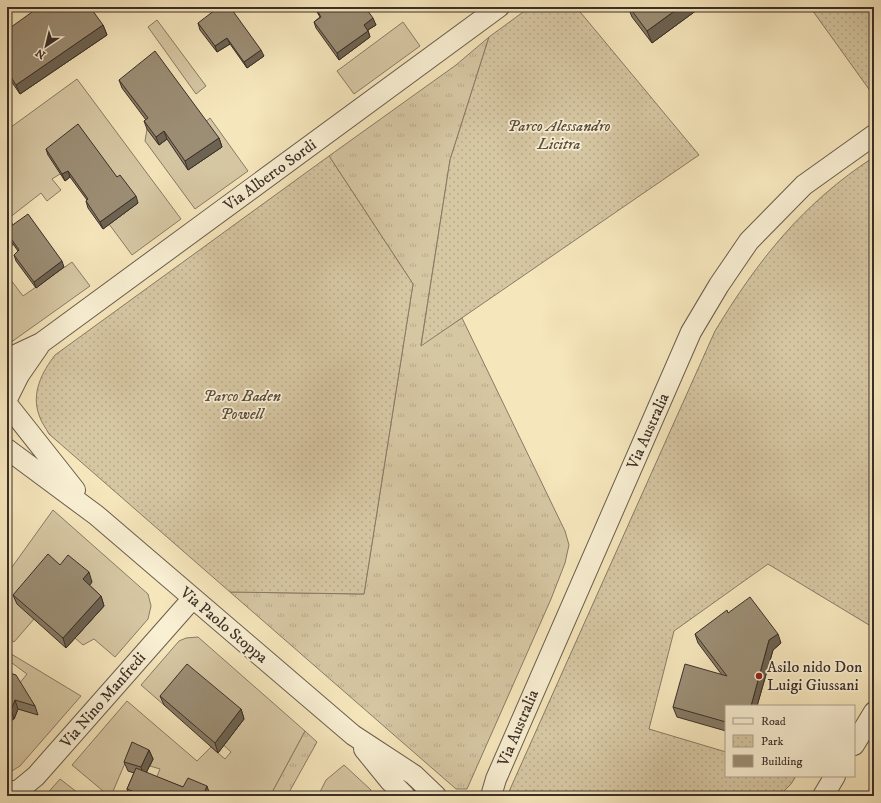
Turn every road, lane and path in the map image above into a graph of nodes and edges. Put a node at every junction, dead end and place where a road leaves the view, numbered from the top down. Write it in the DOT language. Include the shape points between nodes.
graph roads {
  1 [pos="499,7"];
  2 [pos="482,14"];
  3 [pos="874,135"];
  4 [pos="41,343"];
  5 [pos="7,359"];
  6 [pos="7,399"];
  7 [pos="7,404"];
  8 [pos="7,449"];
  9 [pos="96,515"];
  10 [pos="193,598"];
  11 [pos="874,712"];
  12 [pos="353,735"];
  13 [pos="855,743"];
  14 [pos="834,777"];
  15 [pos="494,788"];
  16 [pos="7,792"];
  17 [pos="405,796"];
  18 [pos="436,796"];
  19 [pos="484,796"];
  20 [pos="823,796"];
  1 -- 2 [label="street, Via Alberto Sordi"];
  2 -- 4 [label="street, Via Alberto Sordi"];
  3 -- 15 [label="street, Via Australia" via="804,185 749,241 691,332"];
  4 -- 5 [label="street, Via Alberto Sordi"];
  4 -- 6 [label="street, Via Alberto Sordi" via="19,375"];
  7 -- 9 [label="street, Via Paolo Stoppa"];
  8 -- 9 [label="street, Via Paolo Stoppa"];
  9 -- 10 [label="street, Via Paolo Stoppa"];
  10 -- 12 [label="street, Via Paolo Stoppa"];
  10 -- 16 [label="street, Via Nino Manfredi" via="36,776 18,790"];
  11 -- 13 [label="street"];
  12 -- 17 [label="street"];
  12 -- 18 [label="street" via="414,775"];
  14 -- 20 [label="street"];
  15 -- 19 [label="street, Via Australia"];
}
